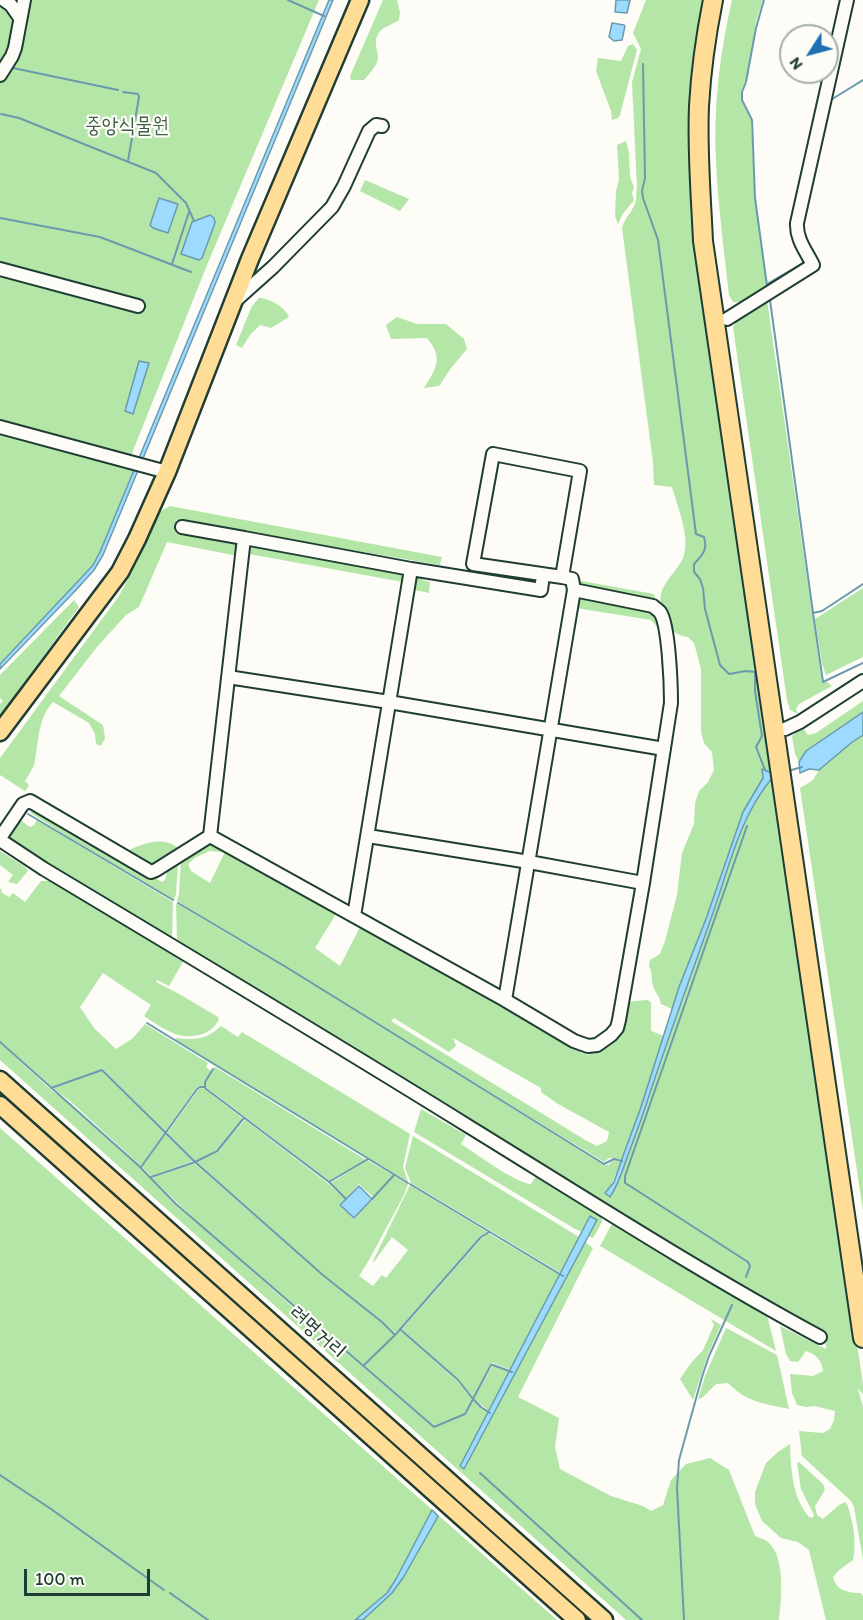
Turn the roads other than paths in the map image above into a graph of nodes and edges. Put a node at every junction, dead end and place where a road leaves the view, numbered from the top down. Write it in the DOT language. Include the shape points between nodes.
graph roads {
  1 [pos="4,0"];
  2 [pos="24,0"];
  3 [pos="360,0"];
  4 [pos="713,0"];
  5 [pos="724,0"];
  6 [pos="847,0"];
  7 [pos="20,18"];
  8 [pos="0,75"];
  9 [pos="382,126"];
  10 [pos="0,269"];
  11 [pos="234,302"];
  12 [pos="138,306"];
  13 [pos="727,319"];
  14 [pos="0,427"];
  15 [pos="167,472"];
  16 [pos="182,527"];
  17 [pos="244,538"];
  18 [pos="411,569"];
  19 [pos="543,575"];
  20 [pos="562,577"];
  21 [pos="574,590"];
  22 [pos="228,677"];
  23 [pos="863,681"];
  24 [pos="389,702"];
  25 [pos="550,729"];
  26 [pos="785,729"];
  27 [pos="0,732"];
  28 [pos="664,749"];
  29 [pos="785,762"];
  30 [pos="788,783"];
  31 [pos="210,836"];
  32 [pos="368,836"];
  33 [pos="0,839"];
  34 [pos="529,862"];
  35 [pos="643,883"];
  36 [pos="354,916"];
  37 [pos="505,1000"];
  38 [pos="0,1080"];
  39 [pos="0,1105"];
  40 [pos="863,1272"];
  41 [pos="820,1337"];
  42 [pos="863,1338"];
  43 [pos="577,1620"];
  44 [pos="604,1620"];
  1 -- 7 [label="street"];
  2 -- 7 [label="street"];
  3 -- 11 [label="main road"];
  4 -- 29 [label="highway" via="699,107 704,241"];
  5 -- 13 [label="highway" via="708,104 708,149 715,241"];
  6 -- 13 [label="street" via="797,223 796,232 813,265"];
  7 -- 8 [label="street" via="15,48"];
  9 -- 11 [label="street" via="376,125 369,131 332,207"];
  10 -- 12 [label="street"];
  11 -- 15 [label="main road"];
  13 -- 26 [label="highway"];
  14 -- 15 [label="street"];
  15 -- 27 [label="main road" via="120,572"];
  16 -- 17 [label="street"];
  17 -- 18 [label="street"];
  17 -- 22 [label="street"];
  18 -- 19 [label="street" via="541,590"];
  18 -- 24 [label="street"];
  19 -- 20 [label="street"];
  19 -- 20 [label="street" via="473,564 493,454 580,471"];
  20 -- 21 [label="street" via="572,579"];
  21 -- 25 [label="street"];
  21 -- 28 [label="street" via="653,606 660,612 672,682"];
  22 -- 24 [label="street"];
  22 -- 31 [label="street"];
  23 -- 26 [label="street"];
  24 -- 25 [label="street"];
  24 -- 32 [label="street"];
  25 -- 28 [label="street"];
  25 -- 34 [label="street"];
  26 -- 29 [label="highway"];
  28 -- 35 [label="street"];
  29 -- 30 [label="highway"];
  30 -- 40 [label="highway"];
  30 -- 42 [label="highway"];
  31 -- 33 [label="street" via="151,872 30,801"];
  31 -- 36 [label="street"];
  32 -- 34 [label="street"];
  32 -- 36 [label="street"];
  33 -- 41 [label="street" via="642,1233"];
  34 -- 35 [label="street"];
  34 -- 37 [label="street"];
  35 -- 37 [label="street" via="619,1020 605,1041 588,1046 574,1041"];
  36 -- 37 [label="street"];
  38 -- 44 [label="main road, 려명거리"];
  39 -- 43 [label="main road, 려명거리"];
}
